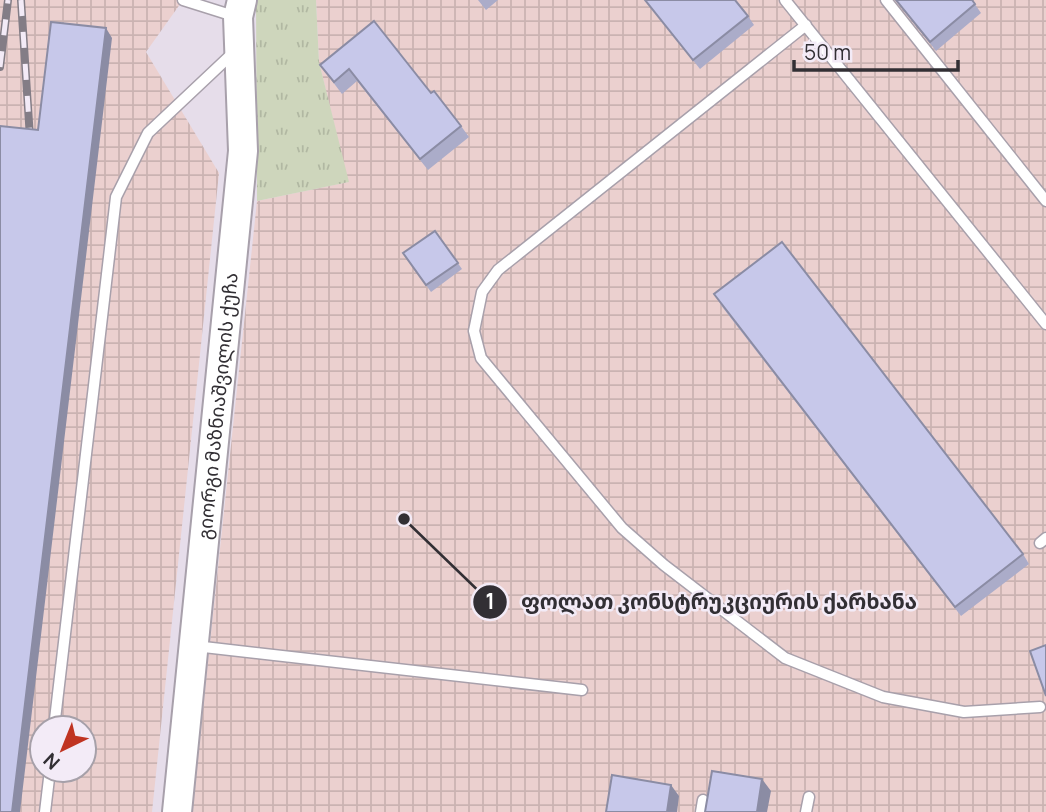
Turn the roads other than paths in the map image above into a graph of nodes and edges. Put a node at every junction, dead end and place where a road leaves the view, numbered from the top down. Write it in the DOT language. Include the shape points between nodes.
graph roads {
  1 [pos="183,0"];
  2 [pos="785,0"];
  3 [pos="886,0"];
  4 [pos="240,9"];
  5 [pos="806,25"];
  6 [pos="239,48"];
  7 [pos="1046,201"];
  8 [pos="1046,324"];
  9 [pos="194,646"];
  10 [pos="582,690"];
  11 [pos="1040,707"];
  12 [pos="56,714"];
  13 [pos="48,784"];
  14 [pos="809,797"];
  15 [pos="703,800"];
  16 [pos="45,812"];
  17 [pos="177,812"];
  18 [pos="701,812"];
  19 [pos="806,812"];
  1 -- 4 [label="lane"];
  2 -- 5 [label="lane"];
  3 -- 7 [label="lane"];
  4 -- 6 [label="street, გიორგი მაზნიაშვილის ქუჩა"];
  5 -- 8 [label="lane"];
  5 -- 11 [label="lane" via="498,270 482,292 474,331 481,358 622,528 785,658 883,697 964,712"];
  6 -- 9 [label="street, გიორგი მაზნიაშვილის ქუჩა" via="243,151"];
  6 -- 12 [label="lane" via="148,133 116,197"];
  9 -- 10 [label="lane"];
  9 -- 17 [label="street, გიორგი მაზნიაშვილის ქუჩა"];
  13 -- 16 [label="lane"];
  14 -- 19 [label="lane"];
  15 -- 18 [label="lane"];
}
